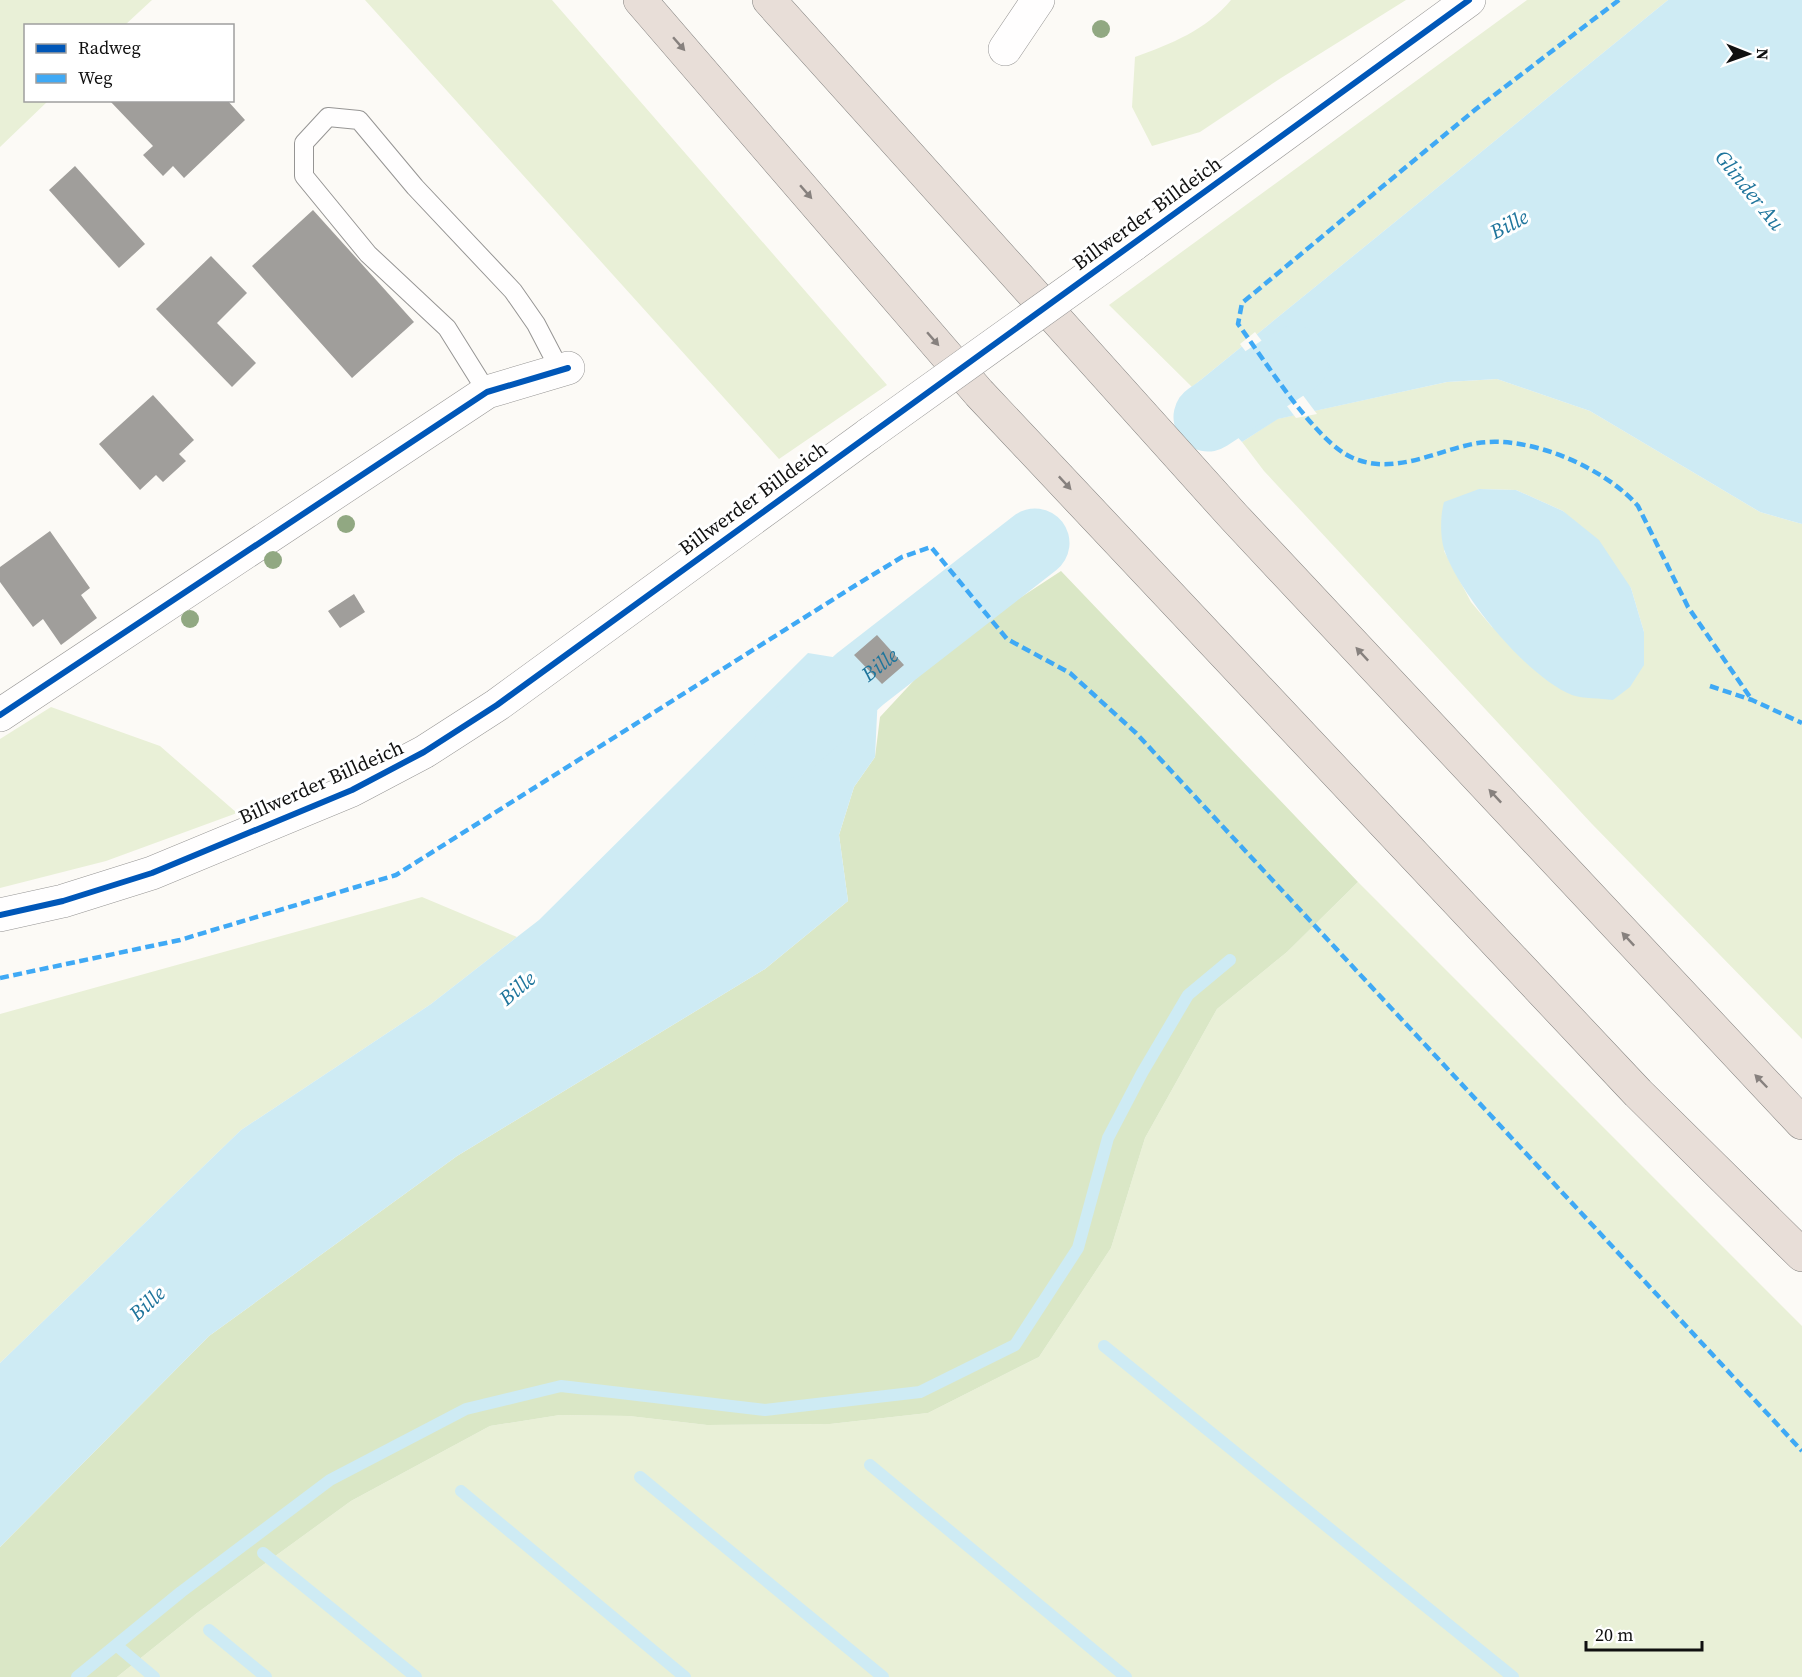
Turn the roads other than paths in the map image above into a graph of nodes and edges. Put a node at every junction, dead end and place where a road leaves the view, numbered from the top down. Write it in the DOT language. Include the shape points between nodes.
graph roads {
  1 [pos="640,0"];
  2 [pos="769,0"];
  3 [pos="1038,0"];
  4 [pos="1469,0"];
  5 [pos="1005,49"];
  6 [pos="564,369"];
  7 [pos="487,392"];
  8 [pos="0,715"];
  9 [pos="0,915"];
  10 [pos="1802,1123"];
  11 [pos="1802,1256"];
  1 -- 11 [label="highway, one-way" via="980,393 1638,1093"];
  10 -- 2 [label="highway, one-way" via="1234,517"];
  3 -- 5 [label="street"];
  4 -- 9 [label="street, Billwerder Billdeich, bridge" via="497,705 424,752 352,790 152,873 63,901"];
  6 -- 7 [label="street"];
  6 -- 7 [label="lane" via="513,291 415,187 359,120 328,117 304,143 304,176 368,254 447,328"];
  7 -- 8 [label="street"];
}
